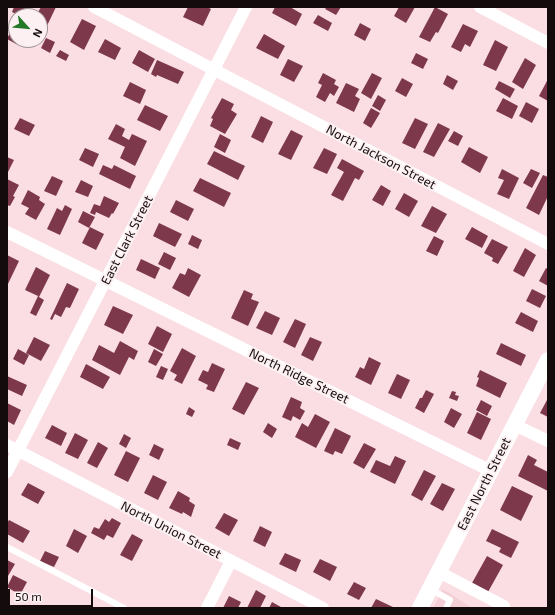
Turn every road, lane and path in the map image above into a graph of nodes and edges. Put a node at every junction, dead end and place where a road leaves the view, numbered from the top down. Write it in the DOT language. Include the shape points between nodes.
graph roads {
  1 [pos="94,7"];
  2 [pos="246,7"];
  3 [pos="480,7"];
  4 [pos="548,43"];
  5 [pos="214,70"];
  6 [pos="7,232"];
  7 [pos="548,244"];
  8 [pos="106,280"];
  9 [pos="548,360"];
  10 [pos="515,425"];
  11 [pos="548,441"];
  12 [pos="7,445"];
  13 [pos="18,450"];
  14 [pos="491,471"];
  15 [pos="7,472"];
  16 [pos="7,546"];
  17 [pos="231,561"];
  18 [pos="439,572"];
  19 [pos="430,589"];
  20 [pos="504,606"];
  21 [pos="124,608"];
  22 [pos="207,608"];
  23 [pos="323,608"];
  24 [pos="420,608"];
  25 [pos="446,608"];
  1 -- 5 [label="street, North Jackson Street"];
  2 -- 5 [label="street, East Clark Street"];
  3 -- 4 [label="street"];
  5 -- 7 [label="street, North Jackson Street"];
  5 -- 8 [label="street, East Clark Street"];
  6 -- 8 [label="street, North Ridge Street"];
  8 -- 13 [label="street, East Clark Street"];
  8 -- 14 [label="street, North Ridge Street"];
  9 -- 10 [label="street, East North Street"];
  10 -- 11 [label="street"];
  10 -- 14 [label="street, East North Street"];
  12 -- 13 [label="street, North Union Street"];
  13 -- 15 [label="street, East Clark Street"];
  13 -- 17 [label="street, North Union Street"];
  14 -- 18 [label="street, East North Street"];
  16 -- 21 [label="lane"];
  17 -- 22 [label="street"];
  17 -- 23 [label="street, North Union Street"];
  18 -- 19 [label="street, East North Street"];
  18 -- 20 [label="street"];
  19 -- 24 [label="street, East North Street"];
  19 -- 25 [label="lane" via="450,600"];
}
